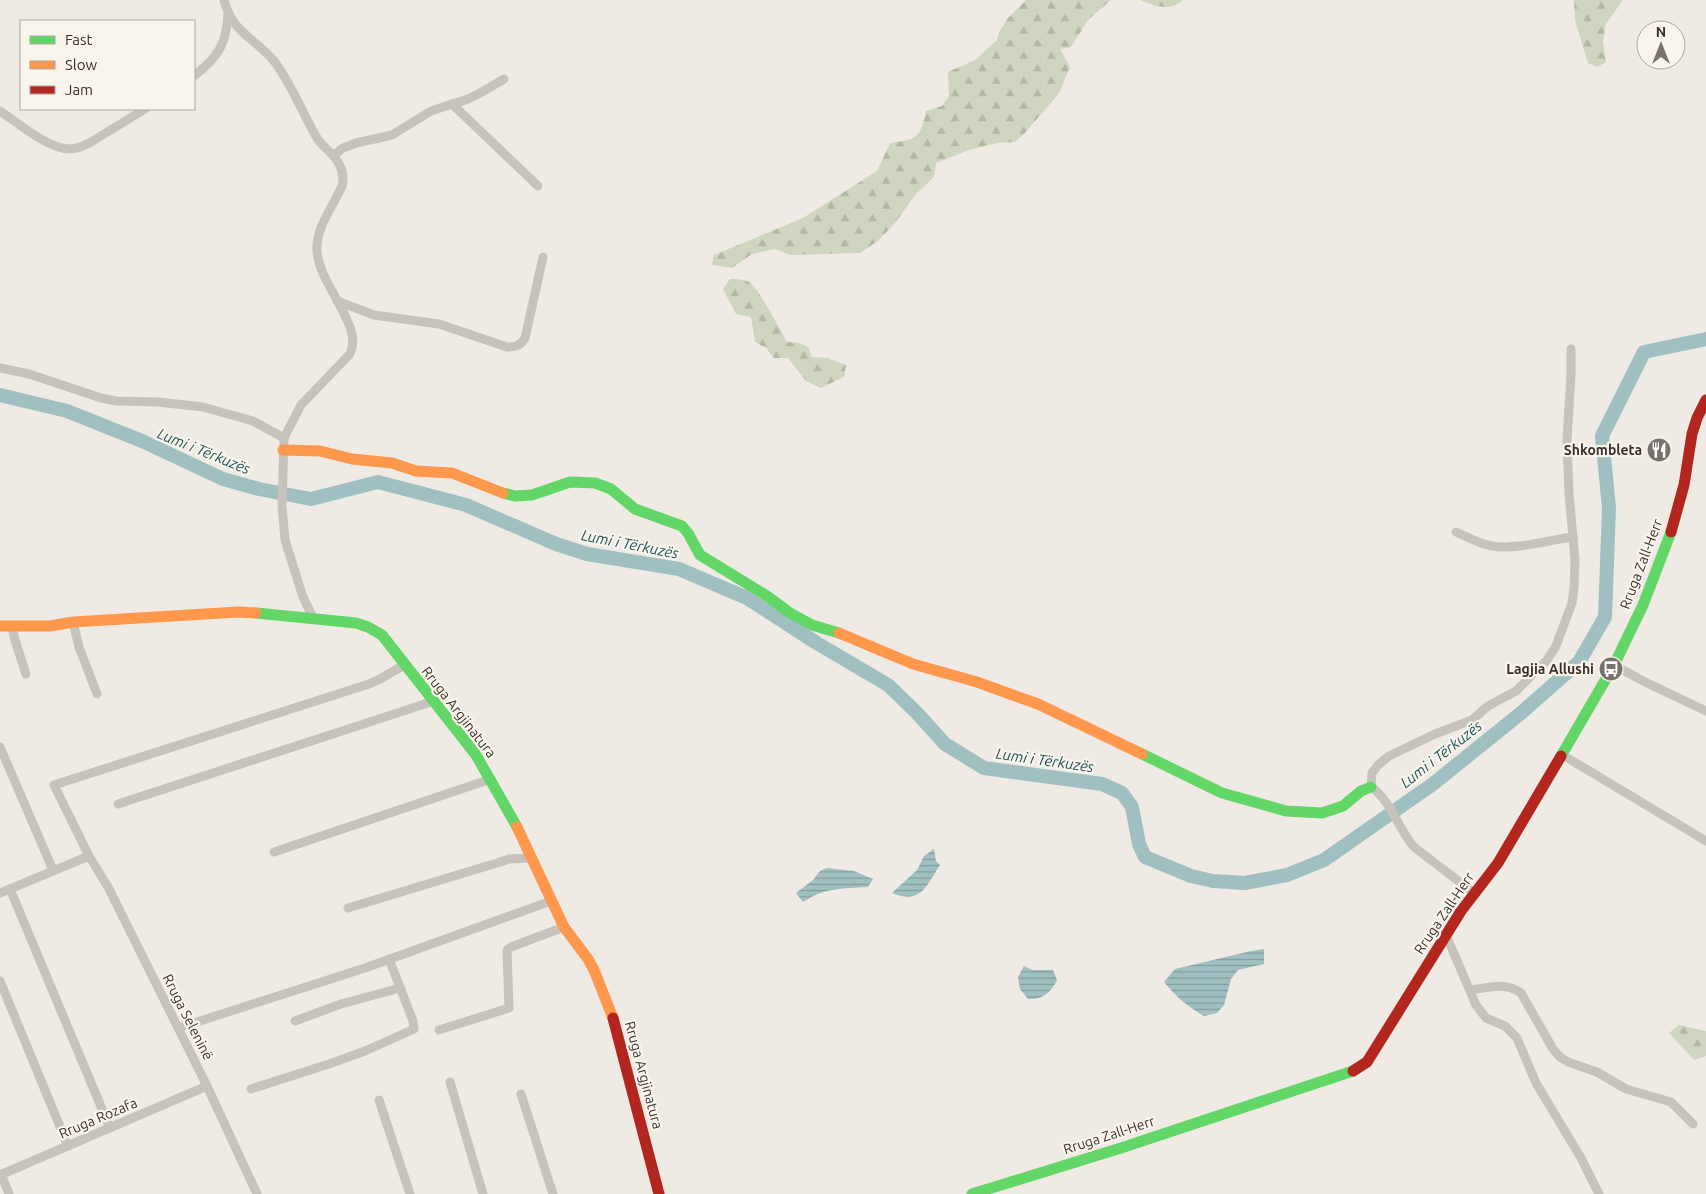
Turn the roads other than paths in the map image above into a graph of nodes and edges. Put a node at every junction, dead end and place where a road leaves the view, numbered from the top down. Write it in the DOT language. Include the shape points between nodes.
graph roads {
  1 [pos="224,0"];
  2 [pos="228,14"];
  3 [pos="242,33"];
  4 [pos="223,44"];
  5 [pos="195,75"];
  6 [pos="504,79"];
  7 [pos="452,104"];
  8 [pos="143,110"];
  9 [pos="0,111"];
  10 [pos="334,155"];
  11 [pos="538,186"];
  12 [pos="543,256"];
  13 [pos="337,301"];
  14 [pos="1571,349"];
  15 [pos="0,368"];
  16 [pos="1706,400"];
  17 [pos="284,438"];
  18 [pos="283,450"];
  19 [pos="1456,532"];
  20 [pos="1573,537"];
  21 [pos="313,618"];
  22 [pos="73,622"];
  23 [pos="0,626"];
  24 [pos="12,626"];
  25 [pos="404,665"];
  26 [pos="1614,665"];
  27 [pos="26,674"];
  28 [pos="97,694"];
  29 [pos="434,701"];
  30 [pos="1706,710"];
  31 [pos="0,747"];
  32 [pos="1561,754"];
  33 [pos="490,779"];
  34 [pos="1371,787"];
  35 [pos="118,804"];
  36 [pos="1706,841"];
  37 [pos="274,852"];
  38 [pos="89,856"];
  39 [pos="530,858"];
  40 [pos="53,870"];
  41 [pos="10,889"];
  42 [pos="0,893"];
  43 [pos="1474,894"];
  44 [pos="551,901"];
  45 [pos="348,908"];
  46 [pos="564,927"];
  47 [pos="1446,935"];
  48 [pos="389,959"];
  49 [pos="0,981"];
  50 [pos="400,988"];
  51 [pos="1470,990"];
  52 [pos="295,1021"];
  53 [pos="178,1028"];
  54 [pos="439,1030"];
  55 [pos="450,1082"];
  56 [pos="207,1086"];
  57 [pos="251,1089"];
  58 [pos="521,1094"];
  59 [pos="379,1100"];
  60 [pos="1693,1124"];
  61 [pos="110,1128"];
  62 [pos="68,1146"];
  63 [pos="1,1174"];
  64 [pos="9,1194"];
  65 [pos="257,1194"];
  66 [pos="410,1194"];
  67 [pos="483,1194"];
  68 [pos="553,1194"];
  69 [pos="659,1194"];
  70 [pos="972,1194"];
  71 [pos="1599,1194"];
  1 -- 2 [label="street"];
  2 -- 3 [label="street"];
  2 -- 4 [label="street"];
  3 -- 4 [label="street"];
  3 -- 10 [label="street" via="281,71 319,140"];
  4 -- 5 [label="street"];
  6 -- 7 [label="street" via="462,102"];
  7 -- 10 [label="street" via="431,111 392,135 356,143"];
  7 -- 11 [label="street"];
  8 -- 9 [label="street" via="91,142 68,149 51,144"];
  10 -- 13 [label="street" via="344,179 319,232 317,259"];
  12 -- 13 [label="street" via="525,338 522,344 514,347 439,324 374,315"];
  13 -- 17 [label="street" via="353,334 353,349 301,405"];
  14 -- 20 [label="street" via="1567,440"];
  15 -- 17 [label="street" via="116,401 182,403 230,413"];
  16 -- 26 [label="street, Rruga Zall-Herr" via="1692,434 1686,480 1669,537 1643,605"];
  17 -- 18 [label="street"];
  18 -- 21 [label="street" via="285,540"];
  18 -- 34 [label="street" via="320,451 352,459 392,463 416,471 452,473 496,492 514,496 532,495 570,482 604,486 635,509 682,526 700,555 812,625 913,664 1038,704 1222,793 1309,814 1343,806"];
  19 -- 20 [label="street" via="1481,543 1499,546"];
  20 -- 34 [label="street" via="1572,603 1556,646 1547,660 1516,691 1488,706 1472,720 1389,756 1372,773"];
  21 -- 22 [label="street, Rruga Argjinatura" via="238,612"];
  21 -- 25 [label="street, Rruga Argjinatura" via="356,623 375,630 388,641"];
  22 -- 24 [label="street, Rruga Argjinatura"];
  22 -- 28 [label="street"];
  23 -- 24 [label="street, Rruga Argjinatura"];
  24 -- 27 [label="street"];
  25 -- 29 [label="street, Rruga Argjinatura"];
  25 -- 38 [label="street, Rruga Seleninë" via="369,684 54,785"];
  26 -- 30 [label="street"];
  26 -- 32 [label="street, Rruga Zall-Herr"];
  29 -- 33 [label="street, Rruga Argjinatura" via="458,730"];
  29 -- 35 [label="street"];
  31 -- 40 [label="street"];
  32 -- 36 [label="street"];
  32 -- 43 [label="street, Rruga Zall-Herr" via="1498,863"];
  33 -- 37 [label="street"];
  33 -- 39 [label="street, Rruga Argjinatura"];
  34 -- 43 [label="street" via="1414,847"];
  38 -- 40 [label="street"];
  38 -- 53 [label="street, Rruga Seleninë" via="108,887"];
  39 -- 44 [label="street, Rruga Argjinatura"];
  39 -- 45 [label="street" via="497,863"];
  40 -- 41 [label="street"];
  41 -- 42 [label="street"];
  41 -- 61 [label="street"];
  43 -- 47 [label="street, Rruga Zall-Herr"];
  44 -- 46 [label="street, Rruga Argjinatura"];
  44 -- 48 [label="street"];
  46 -- 54 [label="street" via="507,950 509,1008"];
  46 -- 69 [label="street, Rruga Argjinatura" via="588,959 609,1006"];
  47 -- 51 [label="street"];
  47 -- 70 [label="street, Rruga Zall-Herr" via="1372,1055 1360,1068"];
  48 -- 50 [label="street"];
  48 -- 53 [label="street"];
  49 -- 62 [label="street"];
  50 -- 52 [label="street"];
  50 -- 57 [label="street" via="413,1021 414,1029 410,1032 320,1068"];
  51 -- 60 [label="street" via="1499,985 1515,988 1560,1057 1626,1089 1671,1102"];
  51 -- 71 [label="street" via="1486,1018 1505,1026 1516,1038 1536,1083"];
  53 -- 56 [label="street, Rruga Seleninë"];
  55 -- 67 [label="street"];
  56 -- 61 [label="street, Rruga Rozafa"];
  56 -- 65 [label="street, Rruga Seleninë"];
  58 -- 68 [label="street"];
  59 -- 66 [label="street"];
  61 -- 62 [label="street, Rruga Rozafa"];
  62 -- 63 [label="street, Rruga Rozafa"];
  63 -- 64 [label="street"];
}
